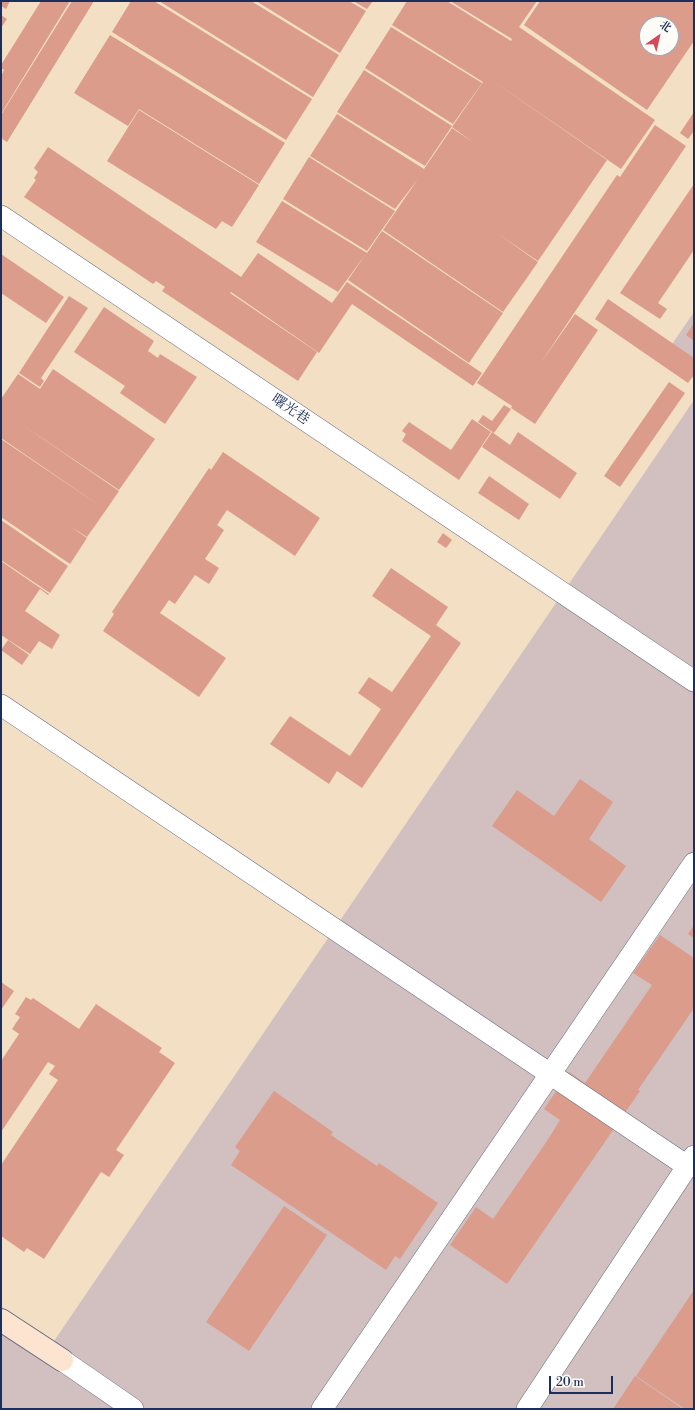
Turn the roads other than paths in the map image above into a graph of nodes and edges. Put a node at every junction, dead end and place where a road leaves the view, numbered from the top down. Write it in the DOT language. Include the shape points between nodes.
graph roads {
  1 [pos="1,216"];
  2 [pos="694,682"];
  3 [pos="1,705"];
  4 [pos="694,863"];
  5 [pos="550,1073"];
  6 [pos="691,1161"];
  7 [pos="1,1320"];
  8 [pos="62,1360"];
  9 [pos="134,1409"];
  10 [pos="322,1409"];
  11 [pos="527,1409"];
  1 -- 2 [label="street, 曙光巷"];
  3 -- 5 [label="street"];
  4 -- 5 [label="street"];
  5 -- 6 [label="street"];
  5 -- 10 [label="street"];
  6 -- 11 [label="street"];
  7 -- 8 [label="street"];
  8 -- 9 [label="street"];
}
